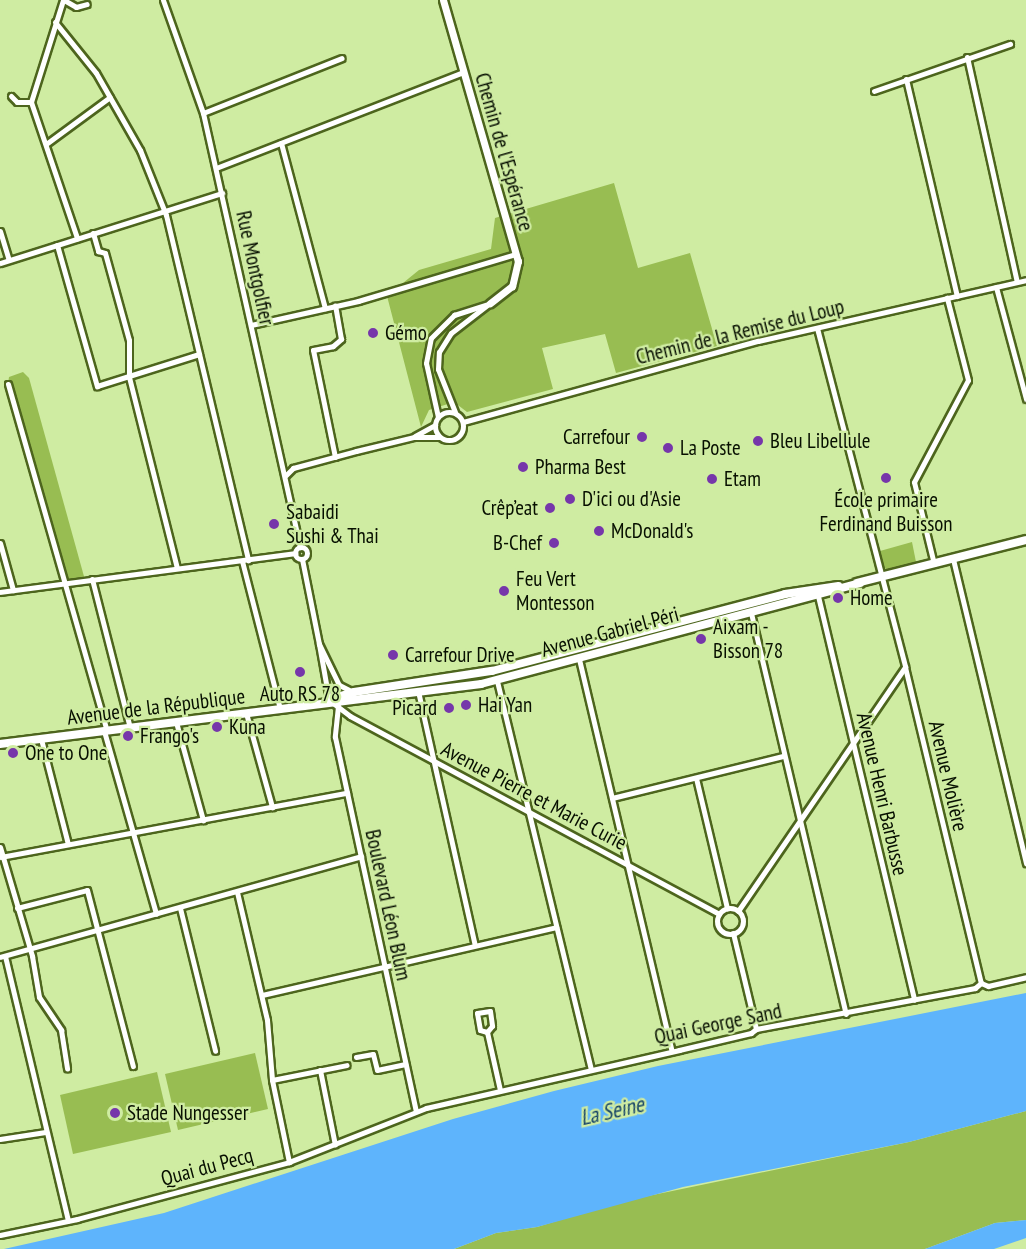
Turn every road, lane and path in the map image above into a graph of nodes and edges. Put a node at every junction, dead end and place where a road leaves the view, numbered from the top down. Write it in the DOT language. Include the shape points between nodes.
graph roads {
  1 [pos="64,0"];
  2 [pos="162,0"];
  3 [pos="443,0"];
  4 [pos="87,3"];
  5 [pos="56,22"];
  6 [pos="1010,44"];
  7 [pos="967,57"];
  8 [pos="342,58"];
  9 [pos="463,72"];
  10 [pos="906,79"];
  11 [pos="874,91"];
  12 [pos="11,96"];
  13 [pos="110,97"];
  14 [pos="31,102"];
  15 [pos="203,112"];
  16 [pos="281,143"];
  17 [pos="46,144"];
  18 [pos="216,168"];
  19 [pos="222,193"];
  20 [pos="164,211"];
  21 [pos="0,231"];
  22 [pos="93,233"];
  23 [pos="77,238"];
  24 [pos="57,245"];
  25 [pos="516,254"];
  26 [pos="9,260"];
  27 [pos="0,263"];
  28 [pos="1026,280"];
  29 [pos="1017,282"];
  30 [pos="996,287"];
  31 [pos="957,296"];
  32 [pos="947,298"];
  33 [pos="490,303"];
  34 [pos="335,306"];
  35 [pos="325,308"];
  36 [pos="251,325"];
  37 [pos="817,328"];
  38 [pos="199,354"];
  39 [pos="129,377"];
  40 [pos="9,384"];
  41 [pos="1026,399"];
  42 [pos="455,412"];
  43 [pos="438,417"];
  44 [pos="463,422"];
  45 [pos="435,425"];
  46 [pos="414,437"];
  47 [pos="439,437"];
  48 [pos="335,457"];
  49 [pos="286,475"];
  50 [pos="1026,540"];
  51 [pos="0,543"];
  52 [pos="300,547"];
  53 [pos="295,553"];
  54 [pos="302,559"];
  55 [pos="953,559"];
  56 [pos="245,560"];
  57 [pos="934,564"];
  58 [pos="177,568"];
  59 [pos="882,578"];
  60 [pos="92,579"];
  61 [pos="66,582"];
  62 [pos="860,583"];
  63 [pos="13,590"];
  64 [pos="0,592"];
  65 [pos="818,596"];
  66 [pos="751,613"];
  67 [pos="319,644"];
  68 [pos="579,659"];
  69 [pos="905,667"];
  70 [pos="497,681"];
  71 [pos="418,691"];
  72 [pos="354,692"];
  73 [pos="333,703"];
  74 [pos="280,709"];
  75 [pos="246,713"];
  76 [pos="350,716"];
  77 [pos="176,722"];
  78 [pos="333,726"];
  79 [pos="130,728"];
  80 [pos="106,731"];
  81 [pos="41,739"];
  82 [pos="853,743"];
  83 [pos="0,744"];
  84 [pos="783,756"];
  85 [pos="432,761"];
  86 [pos="696,778"];
  87 [pos="347,793"];
  88 [pos="612,798"];
  89 [pos="272,807"];
  90 [pos="529,812"];
  91 [pos="202,820"];
  92 [pos="798,820"];
  93 [pos="134,832"];
  94 [pos="68,844"];
  95 [pos="0,847"];
  96 [pos="1,856"];
  97 [pos="361,856"];
  98 [pos="1026,863"];
  99 [pos="626,864"];
  100 [pos="237,892"];
  101 [pos="17,908"];
  102 [pos="180,908"];
  103 [pos="727,908"];
  104 [pos="738,911"];
  105 [pos="156,914"];
  106 [pos="719,914"];
  107 [pos="556,927"];
  108 [pos="98,930"];
  109 [pos="733,933"];
  110 [pos="475,945"];
  111 [pos="28,949"];
  112 [pos="2,956"];
  113 [pos="385,966"];
  114 [pos="1026,977"];
  115 [pos="981,983"];
  116 [pos="262,995"];
  117 [pos="914,1000"];
  118 [pos="846,1014"];
  119 [pos="756,1029"];
  120 [pos="487,1032"];
  121 [pos="215,1051"];
  122 [pos="672,1051"];
  123 [pos="356,1057"];
  124 [pos="405,1064"];
  125 [pos="346,1065"];
  126 [pos="132,1066"];
  127 [pos="67,1069"];
  128 [pos="591,1069"];
  129 [pos="320,1070"];
  130 [pos="272,1080"];
  131 [pos="500,1090"];
  132 [pos="416,1111"];
  133 [pos="45,1132"];
  134 [pos="0,1139"];
  135 [pos="335,1145"];
  136 [pos="289,1162"];
  137 [pos="68,1221"];
  138 [pos="0,1235"];
  1 -- 4 [label="street" via="76,8"];
  1 -- 5 [label="street"];
  2 -- 15 [label="street, Rue Montgolfier"];
  3 -- 9 [label="street, Chemin de l'Espérance"];
  5 -- 13 [label="street"];
  5 -- 14 [label="street"];
  6 -- 7 [label="street"];
  7 -- 10 [label="street"];
  7 -- 29 [label="street"];
  8 -- 15 [label="street"];
  9 -- 16 [label="street"];
  9 -- 25 [label="street, Chemin de l'Espérance"];
  10 -- 11 [label="street"];
  10 -- 31 [label="street"];
  12 -- 14 [label="street" via="17,102"];
  13 -- 17 [label="street"];
  13 -- 20 [label="street" via="140,150"];
  14 -- 17 [label="street"];
  15 -- 18 [label="street, Rue Montgolfier"];
  16 -- 18 [label="street"];
  16 -- 35 [label="street"];
  17 -- 23 [label="street"];
  18 -- 19 [label="street, Rue Montgolfier"];
  19 -- 20 [label="street"];
  19 -- 36 [label="street, Rue Montgolfier"];
  20 -- 22 [label="street"];
  20 -- 38 [label="street"];
  21 -- 26 [label="street"];
  22 -- 23 [label="street"];
  22 -- 39 [label="street" via="98,250 105,253 129,340"];
  23 -- 24 [label="street"];
  24 -- 26 [label="street"];
  24 -- 39 [label="street" via="97,386"];
  25 -- 33 [label="street, Chemin de l'Espérance" via="515,280 508,292"];
  25 -- 34 [label="street"];
  26 -- 27 [label="street"];
  28 -- 29 [label="street, Chemin de la Remise du Loup"];
  29 -- 30 [label="street, Chemin de la Remise du Loup"];
  30 -- 31 [label="street, Chemin de la Remise du Loup"];
  30 -- 41 [label="street"];
  31 -- 32 [label="street, Chemin de la Remise du Loup"];
  32 -- 37 [label="street, Chemin de la Remise du Loup"];
  32 -- 57 [label="street" via="968,380 914,482"];
  33 -- 42 [label="street, Chemin de l'Espérance" via="451,333 439,352 438,369"];
  33 -- 43 [label="street, Chemin de l'Espérance" via="454,315 431,338 426,363"];
  34 -- 35 [label="street"];
  34 -- 48 [label="street" via="341,339 333,346 313,350"];
  35 -- 36 [label="street"];
  36 -- 49 [label="street, Rue Montgolfier" via="278,460"];
  37 -- 44 [label="street, Chemin de la Remise du Loup"];
  37 -- 59 [label="street, Avenue Molière"];
  38 -- 39 [label="street"];
  38 -- 56 [label="street"];
  39 -- 58 [label="street"];
  40 -- 61 [label="street"];
  42 -- 43 [label="street"];
  42 -- 44 [label="street"];
  43 -- 45 [label="street"];
  44 -- 47 [label="street" via="456,438"];
  45 -- 46 [label="street"];
  45 -- 47 [label="street"];
  46 -- 47 [label="street"];
  46 -- 48 [label="street"];
  48 -- 49 [label="street" via="293,468"];
  49 -- 52 [label="street, Rue Montgolfier"];
  50 -- 55 [label="main road, Avenue Gabriel Péri"];
  51 -- 63 [label="street"];
  52 -- 53 [label="street"];
  52 -- 54 [label="street, Rue Montgolfier" via="308,552"];
  53 -- 54 [label="street"];
  53 -- 56 [label="street"];
  54 -- 67 [label="street, Rue Montgolfier"];
  55 -- 57 [label="main road, Avenue Gabriel Péri"];
  55 -- 98 [label="street"];
  56 -- 58 [label="street"];
  56 -- 74 [label="street"];
  57 -- 59 [label="main road, Avenue Gabriel Péri"];
  58 -- 60 [label="street"];
  59 -- 62 [label="main road, Avenue Gabriel Péri"];
  59 -- 69 [label="street, Avenue Molière"];
  60 -- 61 [label="street"];
  60 -- 79 [label="street"];
  61 -- 63 [label="street"];
  61 -- 80 [label="street"];
  62 -- 65 [label="main road, Avenue Gabriel Péri"];
  62 -- 72 [label="main road, Avenue Gabriel Péri" via="785,594 492,671"];
  63 -- 64 [label="street"];
  65 -- 66 [label="main road, Avenue Gabriel Péri"];
  65 -- 82 [label="street, Avenue Henri Barbusse"];
  66 -- 68 [label="main road, Avenue Gabriel Péri"];
  66 -- 84 [label="street"];
  67 -- 72 [label="street, Rue Montgolfier" via="339,685"];
  67 -- 73 [label="street, Rue Montgolfier"];
  68 -- 70 [label="main road, Avenue Gabriel Péri"];
  68 -- 88 [label="street"];
  69 -- 82 [label="street"];
  69 -- 115 [label="street, Avenue Molière"];
  70 -- 71 [label="main road, Avenue Gabriel Péri"];
  70 -- 90 [label="street"];
  71 -- 73 [label="main road, Avenue Gabriel Péri"];
  71 -- 85 [label="street"];
  72 -- 73 [label="main road, Avenue Gabriel Péri"];
  73 -- 74 [label="main road, Avenue de la République"];
  73 -- 76 [label="street, Avenue Pierre et Marie Curie"];
  73 -- 78 [label="street, Boulevard Léon Blum"];
  74 -- 75 [label="main road, Avenue de la République"];
  75 -- 77 [label="main road, Avenue de la République"];
  75 -- 89 [label="street"];
  76 -- 78 [label="street"];
  76 -- 85 [label="street, Avenue Pierre et Marie Curie"];
  77 -- 79 [label="main road, Avenue de la République"];
  77 -- 91 [label="street"];
  78 -- 87 [label="street, Boulevard Léon Blum"];
  79 -- 80 [label="main road, Avenue de la République"];
  80 -- 81 [label="main road, Avenue de la République"];
  80 -- 93 [label="street"];
  81 -- 83 [label="main road, Avenue de la République"];
  81 -- 94 [label="street"];
  82 -- 92 [label="street"];
  82 -- 117 [label="street, Avenue Henri Barbusse"];
  84 -- 86 [label="street"];
  84 -- 92 [label="street"];
  85 -- 90 [label="street, Avenue Pierre et Marie Curie"];
  85 -- 110 [label="street"];
  86 -- 88 [label="street"];
  86 -- 103 [label="street"];
  87 -- 89 [label="street"];
  87 -- 97 [label="street, Boulevard Léon Blum"];
  88 -- 99 [label="street"];
  89 -- 91 [label="street"];
  90 -- 99 [label="street, Avenue Pierre et Marie Curie"];
  90 -- 107 [label="street"];
  91 -- 93 [label="street"];
  92 -- 104 [label="street"];
  92 -- 118 [label="street"];
  93 -- 94 [label="street"];
  93 -- 105 [label="street"];
  94 -- 96 [label="street"];
  95 -- 96 [label="street"];
  96 -- 101 [label="street"];
  97 -- 100 [label="street"];
  97 -- 113 [label="street, Boulevard Léon Blum"];
  99 -- 106 [label="street, Avenue Pierre et Marie Curie"];
  99 -- 122 [label="street"];
  100 -- 102 [label="street"];
  100 -- 116 [label="street"];
  101 -- 108 [label="street" via="87,890"];
  101 -- 111 [label="street"];
  102 -- 105 [label="street"];
  102 -- 121 [label="street"];
  103 -- 104 [label="street"];
  103 -- 106 [label="street"];
  104 -- 109 [label="street" via="742,924"];
  105 -- 108 [label="street"];
  106 -- 109 [label="street" via="719,928"];
  107 -- 110 [label="street"];
  107 -- 128 [label="street"];
  108 -- 111 [label="street"];
  108 -- 126 [label="street"];
  109 -- 119 [label="street"];
  110 -- 113 [label="street"];
  111 -- 112 [label="street"];
  111 -- 127 [label="street" via="39,997 61,1030"];
  112 -- 133 [label="street"];
  113 -- 116 [label="street"];
  113 -- 124 [label="street, Boulevard Léon Blum"];
  114 -- 115 [label="street, Quai George Sand" via="988,986"];
  115 -- 117 [label="street, Quai George Sand" via="975,988"];
  116 -- 130 [label="street"];
  117 -- 118 [label="street, Quai George Sand"];
  118 -- 119 [label="street, Quai George Sand"];
  119 -- 122 [label="street, Quai George Sand"];
  120 -- 131 [label="street"];
  122 -- 128 [label="street, Quai George Sand"];
  123 -- 124 [label="street" via="373,1054 378,1070"];
  124 -- 132 [label="street, Boulevard Léon Blum"];
  125 -- 129 [label="street"];
  128 -- 131 [label="street, Quai George Sand"];
  129 -- 130 [label="street"];
  129 -- 135 [label="street"];
  130 -- 136 [label="street"];
  131 -- 132 [label="street, Quai George Sand"];
  132 -- 135 [label="street, Quai du Pecq"];
  133 -- 134 [label="street"];
  133 -- 137 [label="street"];
  135 -- 136 [label="street, Quai du Pecq"];
  136 -- 137 [label="street, Quai du Pecq"];
  137 -- 138 [label="street, Quai du Pecq"];
}
